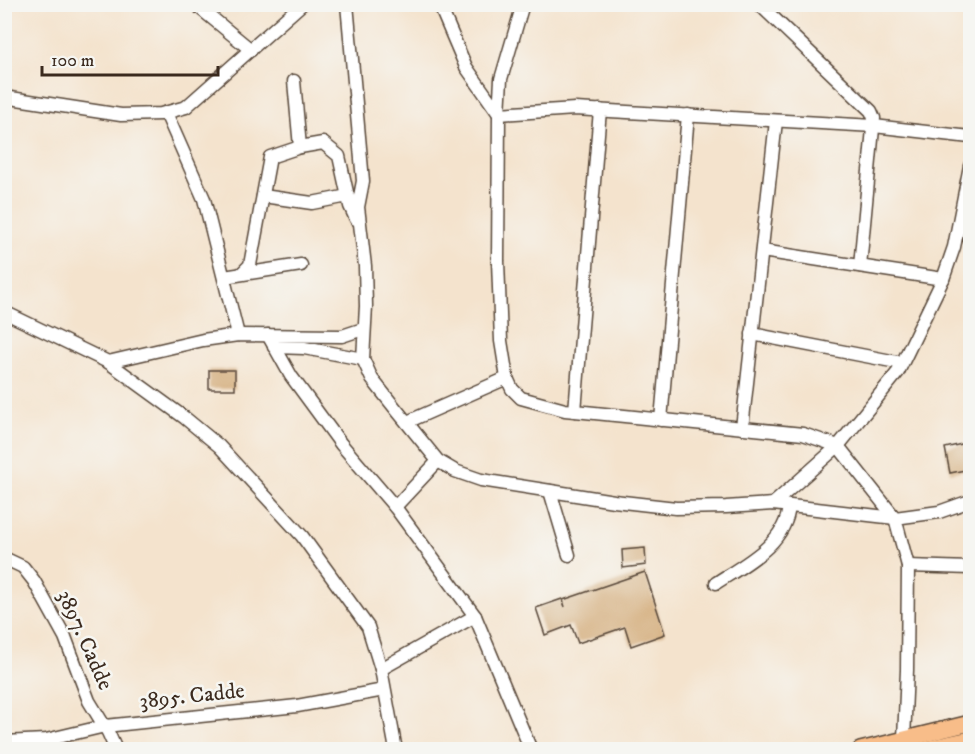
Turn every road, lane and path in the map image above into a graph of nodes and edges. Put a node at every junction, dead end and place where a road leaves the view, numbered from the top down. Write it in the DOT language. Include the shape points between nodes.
graph roads {
  1 [pos="195,4"];
  2 [pos="302,4"];
  3 [pos="347,4"];
  4 [pos="439,4"];
  5 [pos="523,4"];
  6 [pos="759,4"];
  7 [pos="251,50"];
  8 [pos="294,81"];
  9 [pos="4,97"];
  10 [pos="600,110"];
  11 [pos="166,113"];
  12 [pos="500,114"];
  13 [pos="687,116"];
  14 [pos="776,121"];
  15 [pos="874,126"];
  16 [pos="970,138"];
  17 [pos="300,147"];
  18 [pos="970,166"];
  19 [pos="262,196"];
  20 [pos="348,196"];
  21 [pos="360,229"];
  22 [pos="762,251"];
  23 [pos="301,265"];
  24 [pos="860,266"];
  25 [pos="242,273"];
  26 [pos="224,277"];
  27 [pos="943,279"];
  28 [pos="4,312"];
  29 [pos="363,329"];
  30 [pos="753,334"];
  31 [pos="238,335"];
  32 [pos="267,335"];
  33 [pos="274,347"];
  34 [pos="363,358"];
  35 [pos="108,362"];
  36 [pos="902,363"];
  37 [pos="507,378"];
  38 [pos="575,411"];
  39 [pos="661,420"];
  40 [pos="407,422"];
  41 [pos="742,428"];
  42 [pos="838,446"];
  43 [pos="438,461"];
  44 [pos="550,491"];
  45 [pos="970,501"];
  46 [pos="773,504"];
  47 [pos="789,506"];
  48 [pos="395,507"];
  49 [pos="896,518"];
  50 [pos="569,555"];
  51 [pos="4,558"];
  52 [pos="908,566"];
  53 [pos="970,568"];
  54 [pos="716,583"];
  55 [pos="475,616"];
  56 [pos="381,669"];
  57 [pos="384,690"];
  58 [pos="970,723"];
  59 [pos="105,726"];
  60 [pos="904,739"];
  61 [pos="970,739"];
  62 [pos="4,742"];
  63 [pos="116,750"];
  64 [pos="396,750"];
  65 [pos="531,750"];
  66 [pos="860,750"];
  67 [pos="920,750"];
  1 -- 7 [label="street"];
  2 -- 7 [label="street"];
  3 -- 21 [label="street" via="363,181 358,207"];
  4 -- 12 [label="street" via="466,67"];
  5 -- 12 [label="street" via="501,79"];
  6 -- 15 [label="street" via="871,111"];
  7 -- 11 [label="street" via="186,107"];
  8 -- 17 [label="street"];
  9 -- 11 [label="street" via="121,115"];
  10 -- 12 [label="street"];
  10 -- 13 [label="street"];
  10 -- 38 [label="street"];
  11 -- 26 [label="street" via="204,199"];
  12 -- 37 [label="street" via="498,272"];
  13 -- 14 [label="street"];
  13 -- 39 [label="street"];
  14 -- 15 [label="street"];
  14 -- 22 [label="street"];
  15 -- 16 [label="street"];
  15 -- 24 [label="street"];
  17 -- 19 [label="street" via="270,157"];
  17 -- 20 [label="street" via="323,143 339,156"];
  18 -- 27 [label="street" via="954,247"];
  19 -- 20 [label="street" via="312,203"];
  19 -- 25 [label="street" via="250,265"];
  20 -- 21 [label="street"];
  21 -- 29 [label="street" via="365,266"];
  22 -- 24 [label="street"];
  22 -- 30 [label="street"];
  23 -- 25 [label="street"];
  24 -- 27 [label="street"];
  25 -- 26 [label="street"];
  26 -- 31 [label="street"];
  27 -- 36 [label="street"];
  28 -- 35 [label="street"];
  29 -- 32 [label="street" via="342,336"];
  29 -- 34 [label="street"];
  30 -- 36 [label="street"];
  30 -- 41 [label="street"];
  31 -- 32 [label="street"];
  31 -- 35 [label="street"];
  32 -- 33 [label="street"];
  33 -- 34 [label="street"];
  33 -- 48 [label="street" via="341,444"];
  34 -- 40 [label="street" via="372,379"];
  35 -- 56 [label="street" via="219,446 302,536 368,627"];
  36 -- 42 [label="street"];
  37 -- 38 [label="street" via="521,398"];
  37 -- 40 [label="street"];
  38 -- 39 [label="street"];
  39 -- 41 [label="street"];
  40 -- 43 [label="street"];
  41 -- 42 [label="street" via="803,434"];
  42 -- 46 [label="street"];
  42 -- 49 [label="street"];
  43 -- 44 [label="street" via="481,480"];
  43 -- 48 [label="street"];
  44 -- 46 [label="street" via="676,508"];
  44 -- 50 [label="street"];
  45 -- 49 [label="street" via="939,512"];
  46 -- 47 [label="street"];
  47 -- 49 [label="street"];
  47 -- 54 [label="street" via="786,522 777,536 758,555"];
  48 -- 55 [label="street"];
  49 -- 52 [label="street"];
  51 -- 59 [label="street, 3897. Cadde" via="23,567 34,581 65,637 89,701"];
  52 -- 53 [label="street"];
  52 -- 60 [label="street"];
  55 -- 56 [label="street"];
  55 -- 65 [label="street"];
  56 -- 57 [label="street"];
  57 -- 59 [label="street, 3895. Cadde" via="274,709"];
  57 -- 64 [label="street"];
  58 -- 60 [label="main road"];
  59 -- 62 [label="street, 3895. Cadde" via="46,740"];
  59 -- 63 [label="street, 3897. Cadde"];
  60 -- 66 [label="main road"];
  61 -- 67 [label="main road"];
}
